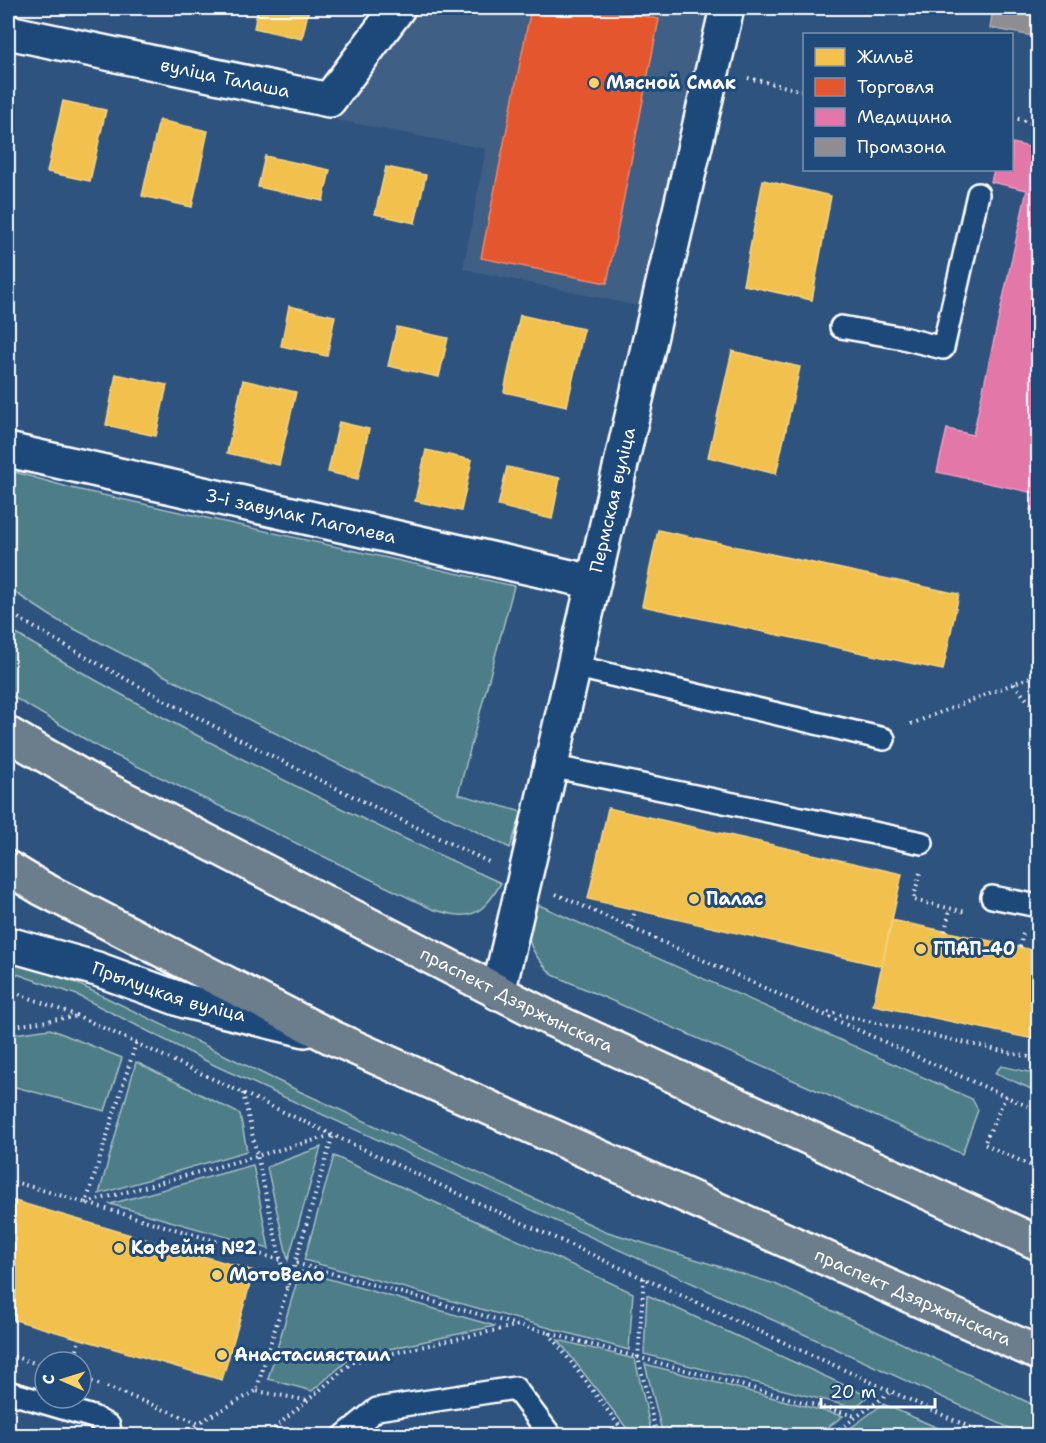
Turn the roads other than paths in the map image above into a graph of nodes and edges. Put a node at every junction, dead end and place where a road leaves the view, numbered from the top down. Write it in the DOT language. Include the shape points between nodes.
graph roads {
  1 [pos="398,8"];
  2 [pos="728,8"];
  3 [pos="8,32"];
  4 [pos="978,194"];
  5 [pos="841,327"];
  6 [pos="8,450"];
  7 [pos="593,582"];
  8 [pos="573,666"];
  9 [pos="8,734"];
  10 [pos="884,739"];
  11 [pos="550,766"];
  12 [pos="922,843"];
  13 [pos="8,868"];
  14 [pos="992,897"];
  15 [pos="1038,906"];
  16 [pos="8,944"];
  17 [pos="498,993"];
  18 [pos="331,1037"];
  19 [pos="1038,1243"];
  20 [pos="1038,1353"];
  21 [pos="8,1392"];
  22 [pos="111,1436"];
  23 [pos="344,1436"];
  24 [pos="550,1436"];
  1 -- 3 [label="street, вуліца Талаша" via="329,100"];
  2 -- 7 [label="street, Пермская вуліца"];
  4 -- 5 [label="lane" via="943,348"];
  6 -- 7 [label="street, 3-і завулак Глаголева"];
  7 -- 8 [label="street, Пермская вуліца"];
  8 -- 10 [label="lane"];
  8 -- 11 [label="street, Пермская вуліца"];
  9 -- 17 [label="main road, праспект Дзяржынскага" via="86,779"];
  11 -- 12 [label="lane"];
  11 -- 17 [label="street, Пермская вуліца"];
  13 -- 18 [label="main road, праспект Дзяржынскага"];
  14 -- 15 [label="lane"];
  16 -- 18 [label="street, Прылуцкая вуліца" via="97,969 185,1001"];
  17 -- 19 [label="main road, праспект Дзяржынскага"];
  18 -- 20 [label="main road, праспект Дзяржынскага"];
  21 -- 22 [label="lane" via="93,1417 109,1426"];
  23 -- 24 [label="lane" via="377,1409 515,1388"];
}
